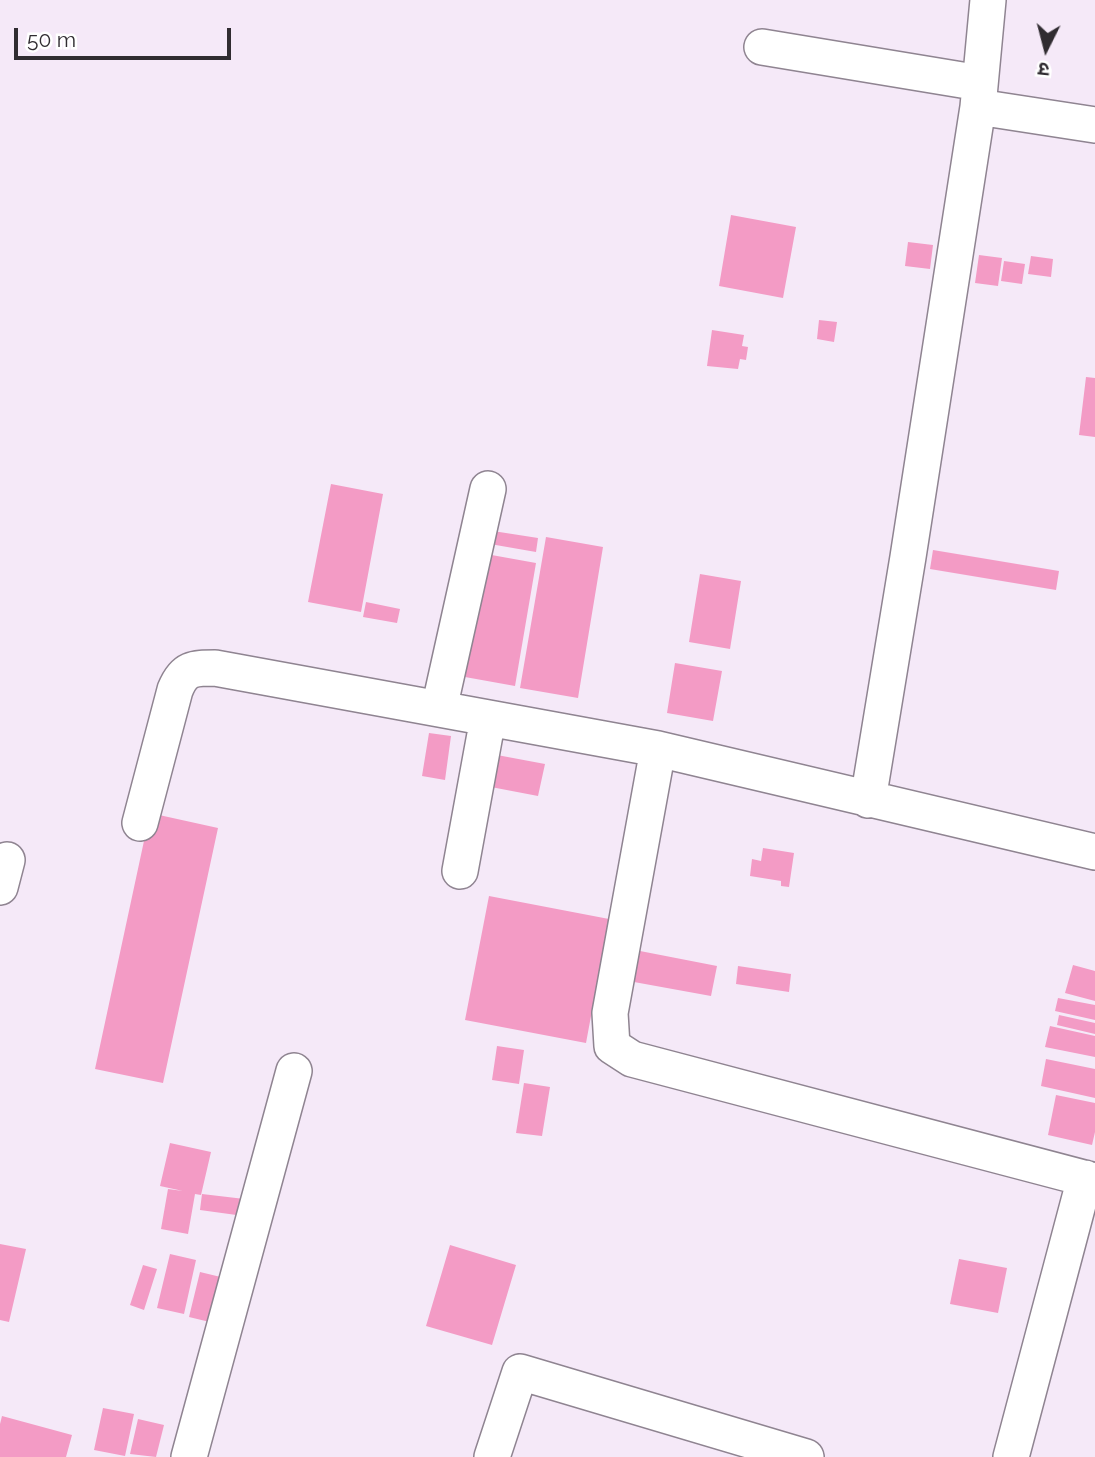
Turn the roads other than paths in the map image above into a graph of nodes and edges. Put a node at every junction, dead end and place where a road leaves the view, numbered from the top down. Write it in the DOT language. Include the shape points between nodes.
graph roads {
  1 [pos="988,0"];
  2 [pos="762,47"];
  3 [pos="979,95"];
  4 [pos="1095,125"];
  5 [pos="488,489"];
  6 [pos="439,709"];
  7 [pos="488,719"];
  8 [pos="658,749"];
  9 [pos="867,800"];
  10 [pos="140,823"];
  11 [pos="1095,852"];
  12 [pos="460,871"];
  13 [pos="295,1071"];
  14 [pos="1090,1180"];
  15 [pos="189,1457"];
  16 [pos="492,1457"];
  17 [pos="806,1457"];
  18 [pos="1011,1457"];
  1 -- 3 [label="street"];
  2 -- 3 [label="street"];
  3 -- 4 [label="street"];
  3 -- 9 [label="street"];
  5 -- 6 [label="street"];
  6 -- 7 [label="street"];
  6 -- 10 [label="street" via="194,668 180,677 175,690"];
  7 -- 8 [label="street"];
  7 -- 12 [label="street"];
  8 -- 9 [label="street"];
  8 -- 14 [label="street" via="610,1013 612,1046 632,1059"];
  9 -- 11 [label="street"];
  13 -- 15 [label="street"];
  14 -- 18 [label="street"];
  16 -- 17 [label="street" via="520,1372"];
}
